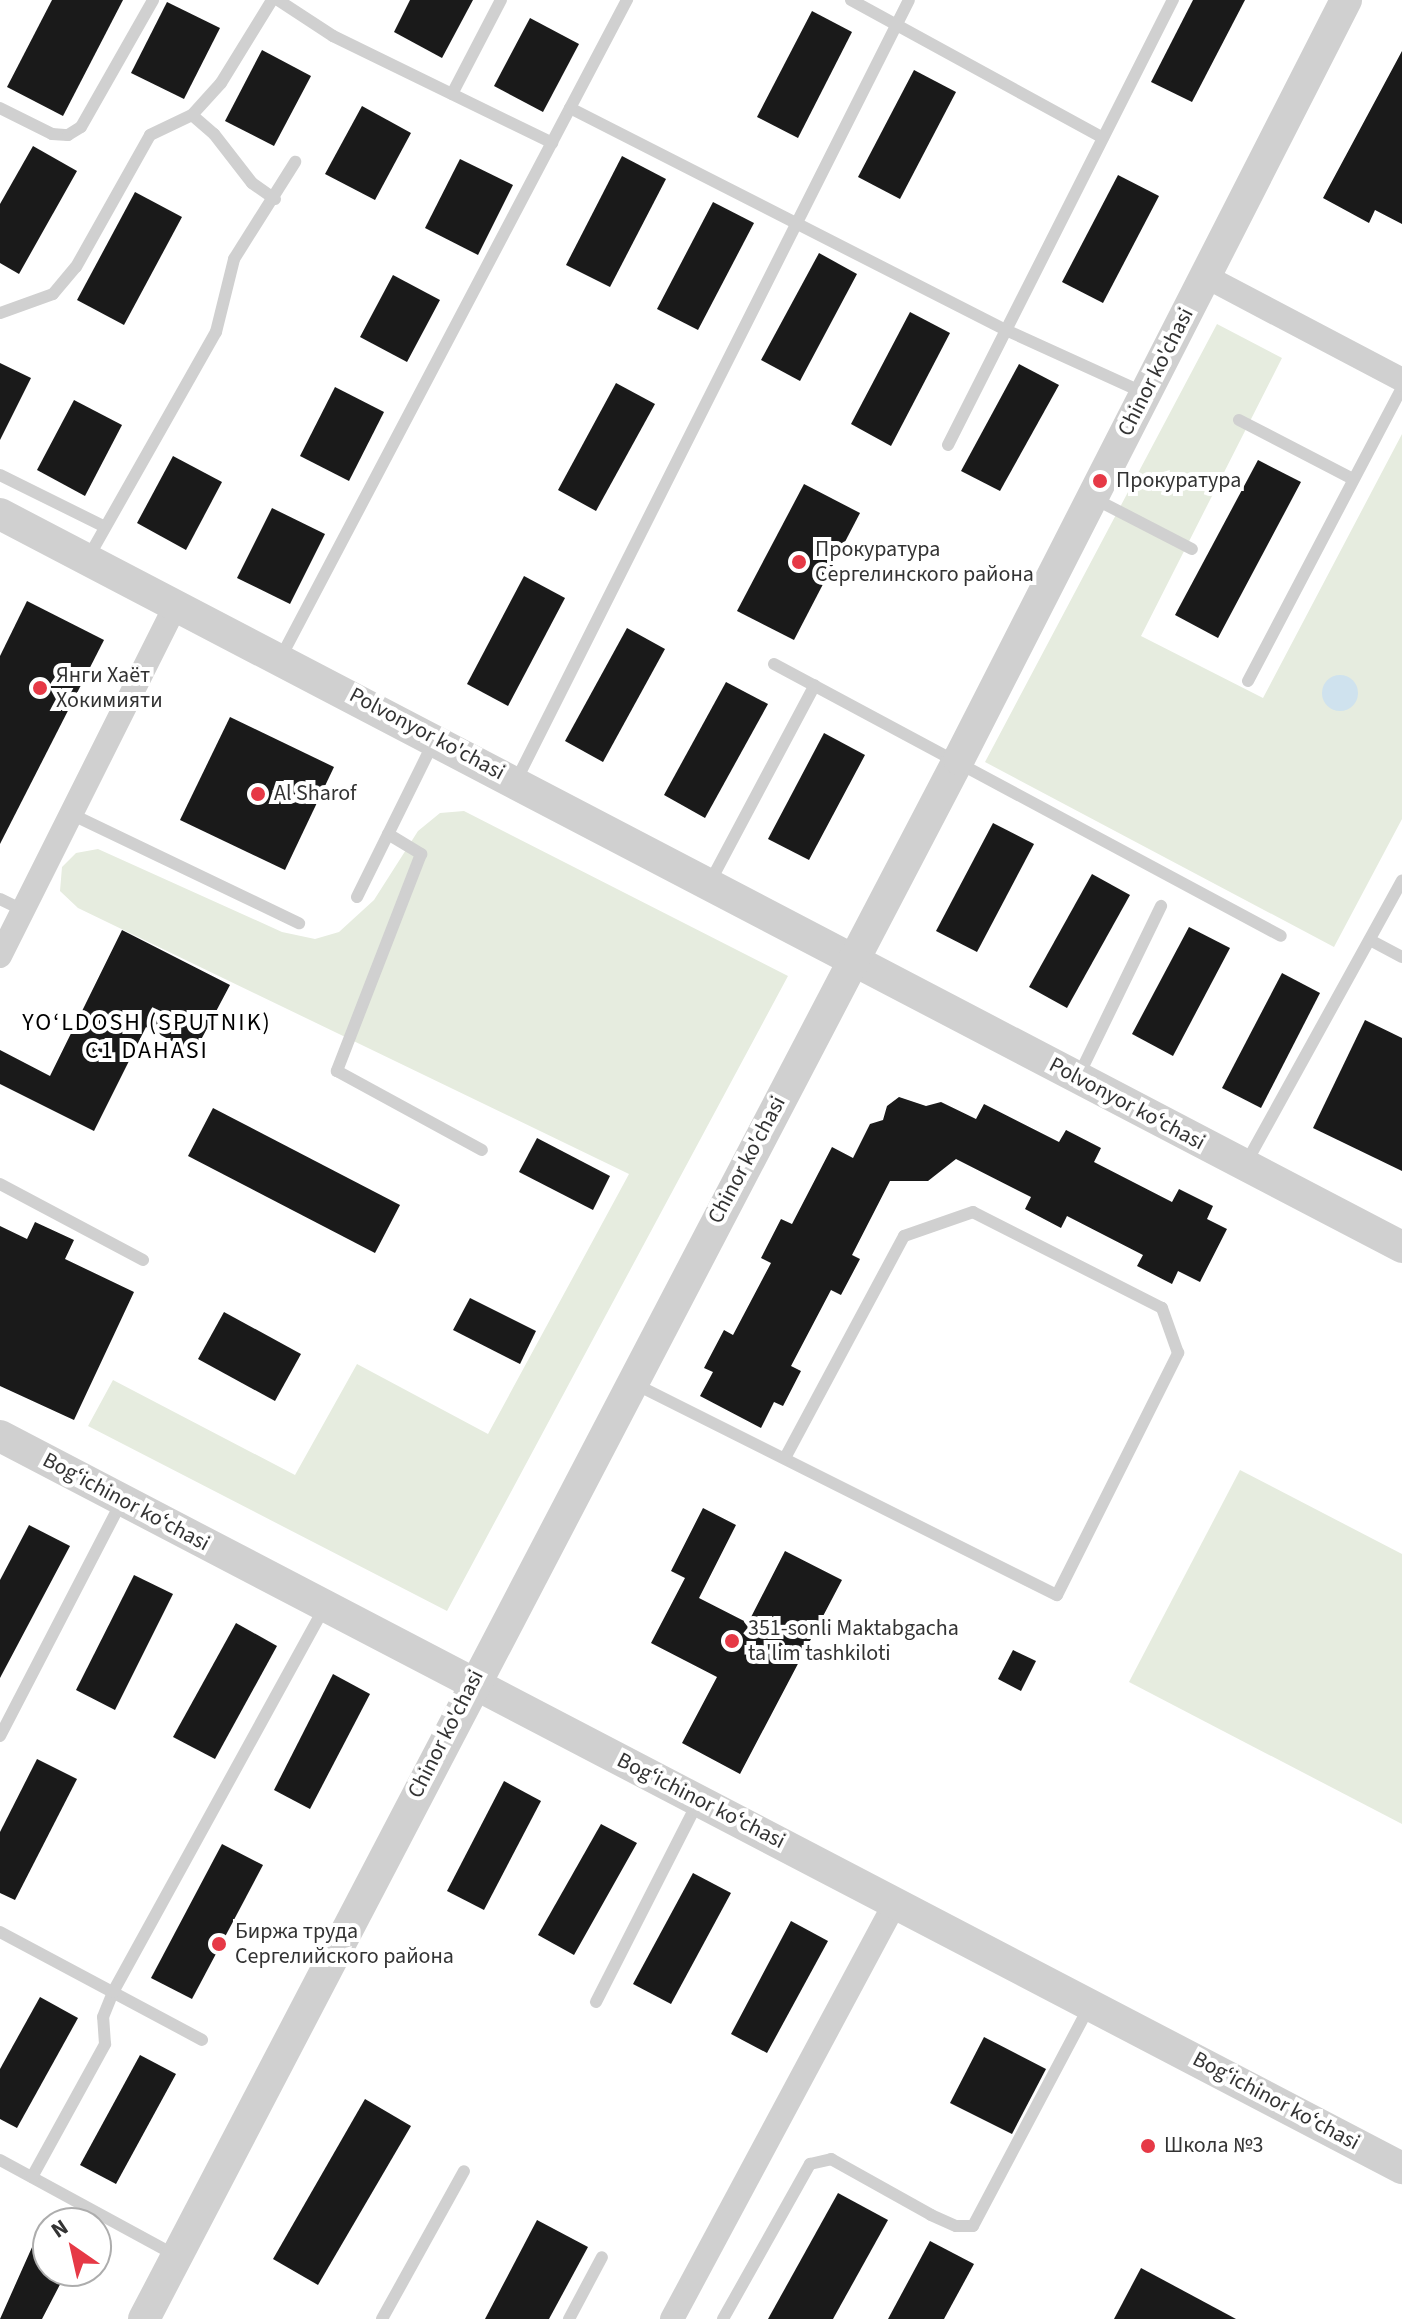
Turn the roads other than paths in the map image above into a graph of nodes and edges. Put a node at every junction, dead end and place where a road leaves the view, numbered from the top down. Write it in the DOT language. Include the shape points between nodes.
graph roads {
  1 [pos="153,0"];
  2 [pos="272,0"];
  3 [pos="278,0"];
  4 [pos="501,0"];
  5 [pos="627,0"];
  6 [pos="851,0"];
  7 [pos="909,0"];
  8 [pos="1173,0"];
  9 [pos="1341,2"];
  10 [pos="896,25"];
  11 [pos="452,94"];
  12 [pos="0,108"];
  13 [pos="570,108"];
  14 [pos="192,115"];
  15 [pos="1103,138"];
  16 [pos="552,143"];
  17 [pos="295,162"];
  18 [pos="275,199"];
  19 [pos="796,222"];
  20 [pos="1205,276"];
  21 [pos="0,313"];
  22 [pos="1006,330"];
  23 [pos="1402,380"];
  24 [pos="1402,388"];
  25 [pos="1145,394"];
  26 [pos="1239,420"];
  27 [pos="948,445"];
  28 [pos="0,475"];
  29 [pos="1353,479"];
  30 [pos="1092,497"];
  31 [pos="0,514"];
  32 [pos="105,527"];
  33 [pos="1192,549"];
  34 [pos="88,558"];
  35 [pos="177,603"];
  36 [pos="281,657"];
  37 [pos="774,664"];
  38 [pos="1248,681"];
  39 [pos="815,685"];
  40 [pos="436,738"];
  41 [pos="959,759"];
  42 [pos="516,781"];
  43 [pos="71,814"];
  44 [pos="388,834"];
  45 [pos="1402,881"];
  46 [pos="709,884"];
  47 [pos="357,897"];
  48 [pos="0,899"];
  49 [pos="1161,906"];
  50 [pos="23,910"];
  51 [pos="299,923"];
  52 [pos="1281,936"];
  53 [pos="1370,940"];
  54 [pos="0,956"];
  55 [pos="1402,957"];
  56 [pos="852,960"];
  57 [pos="1077,1078"];
  58 [pos="482,1150"];
  59 [pos="1245,1165"];
  60 [pos="0,1184"];
  61 [pos="1402,1247"];
  62 [pos="143,1260"];
  63 [pos="631,1382"];
  64 [pos="0,1436"];
  65 [pos="785,1458"];
  66 [pos="122,1500"];
  67 [pos="325,1607"];
  68 [pos="472,1682"];
  69 [pos="0,1736"];
  70 [pos="699,1800"];
  71 [pos="896,1902"];
  72 [pos="0,1932"];
  73 [pos="113,1992"];
  74 [pos="596,2002"];
  75 [pos="1090,2004"];
  76 [pos="202,2040"];
  77 [pos="0,2160"];
  78 [pos="1402,2168"];
  79 [pos="464,2171"];
  80 [pos="32,2177"];
  81 [pos="177,2256"];
  82 [pos="602,2257"];
  83 [pos="144,2319"];
  84 [pos="382,2319"];
  85 [pos="569,2319"];
  86 [pos="672,2319"];
  87 [pos="723,2319"];
  1 -- 12 [label="lane" via="81,127 68,135 52,134"];
  2 -- 14 [label="lane" via="221,83"];
  3 -- 11 [label="lane" via="333,36"];
  4 -- 11 [label="lane"];
  5 -- 13 [label="lane"];
  6 -- 10 [label="lane"];
  7 -- 10 [label="lane"];
  8 -- 15 [label="lane"];
  9 -- 20 [label="street, Chinor ko'chasi"];
  10 -- 15 [label="lane"];
  10 -- 19 [label="lane"];
  11 -- 16 [label="lane"];
  13 -- 16 [label="lane"];
  13 -- 19 [label="lane"];
  14 -- 18 [label="lane" via="252,183"];
  14 -- 21 [label="lane" via="150,135 76,267 53,294"];
  15 -- 22 [label="lane"];
  16 -- 36 [label="lane"];
  17 -- 18 [label="lane"];
  18 -- 32 [label="lane" via="234,259 216,332"];
  19 -- 22 [label="lane"];
  19 -- 42 [label="lane"];
  20 -- 23 [label="street"];
  20 -- 25 [label="street, Chinor ko'chasi"];
  22 -- 25 [label="lane"];
  22 -- 27 [label="lane"];
  24 -- 29 [label="lane"];
  25 -- 30 [label="street, Chinor ko'chasi"];
  26 -- 29 [label="lane"];
  28 -- 32 [label="lane"];
  29 -- 38 [label="lane"];
  30 -- 33 [label="lane"];
  30 -- 41 [label="street, Chinor ko'chasi"];
  31 -- 34 [label="street, Polvonyor ko'chasi"];
  32 -- 34 [label="lane"];
  34 -- 35 [label="street, Polvonyor ko'chasi"];
  35 -- 36 [label="street, Polvonyor ko'chasi"];
  35 -- 43 [label="street"];
  36 -- 40 [label="street, Polvonyor ko'chasi"];
  37 -- 39 [label="lane"];
  39 -- 41 [label="lane"];
  39 -- 46 [label="lane"];
  40 -- 42 [label="street, Polvonyor ko'chasi"];
  40 -- 44 [label="lane"];
  41 -- 52 [label="lane"];
  41 -- 56 [label="street, Chinor ko'chasi"];
  42 -- 46 [label="street, Polvonyor ko'chasi"];
  43 -- 50 [label="street"];
  43 -- 51 [label="lane"];
  44 -- 47 [label="lane"];
  44 -- 58 [label="lane" via="421,854 337,1071"];
  45 -- 53 [label="lane"];
  46 -- 56 [label="street, Polvonyor ko'chasi"];
  48 -- 50 [label="lane"];
  49 -- 57 [label="lane"];
  50 -- 54 [label="street"];
  53 -- 55 [label="lane"];
  53 -- 59 [label="lane"];
  56 -- 57 [label="street, Polvonyor koʻchasi"];
  56 -- 63 [label="street, Chinor ko'chasi"];
  57 -- 59 [label="street, Polvonyor koʻchasi"];
  59 -- 61 [label="street, Polvonyor koʻchasi"];
  60 -- 62 [label="lane"];
  63 -- 65 [label="lane"];
  63 -- 68 [label="street, Chinor ko'chasi"];
  64 -- 66 [label="street, Bogʻichinor koʻchasi"];
  65 -- 65 [label="lane" via="1057,1595 1178,1353 1162,1308 973,1212 904,1236"];
  66 -- 67 [label="street, Bogʻichinor koʻchasi"];
  66 -- 69 [label="lane"];
  67 -- 68 [label="street, Bogʻichinor koʻchasi"];
  67 -- 73 [label="lane"];
  68 -- 70 [label="street, Bogʻichinor koʻchasi"];
  68 -- 81 [label="street, Chinor ko'chasi"];
  70 -- 71 [label="street, Bogʻichinor koʻchasi"];
  70 -- 74 [label="lane"];
  71 -- 75 [label="street, Bogʻichinor koʻchasi"];
  71 -- 86 [label="street"];
  72 -- 73 [label="lane"];
  73 -- 76 [label="lane"];
  73 -- 80 [label="lane" via="103,2017 105,2044"];
  75 -- 78 [label="street, Bogʻichinor koʻchasi"];
  75 -- 87 [label="lane" via="973,2226 956,2226 931,2215 831,2159 810,2164"];
  77 -- 80 [label="lane"];
  79 -- 84 [label="lane"];
  80 -- 81 [label="lane"];
  81 -- 83 [label="street, Chinor ko'chasi"];
  82 -- 85 [label="lane"];
}
